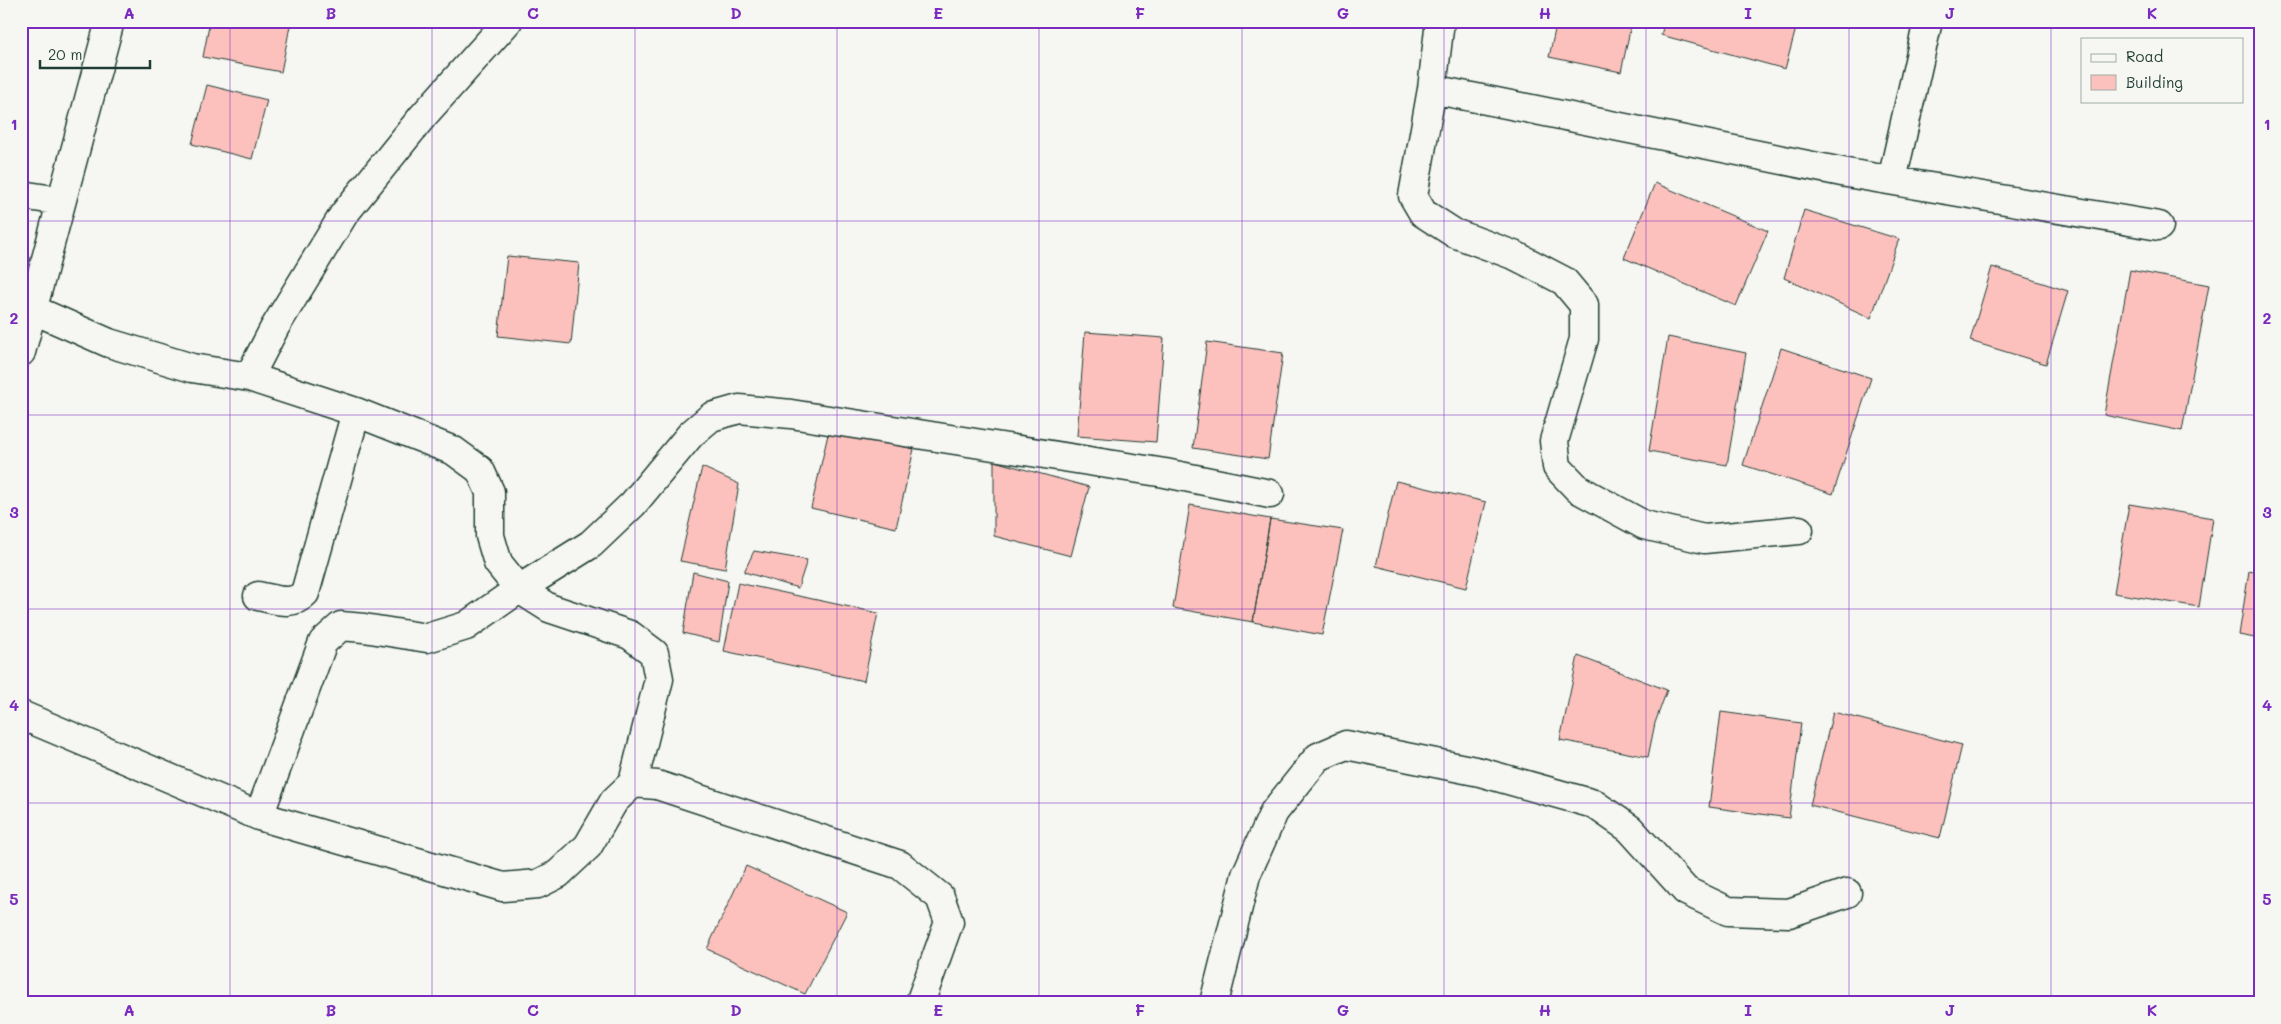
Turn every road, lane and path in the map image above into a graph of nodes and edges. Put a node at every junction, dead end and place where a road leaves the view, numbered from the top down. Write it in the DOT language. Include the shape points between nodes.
graph roads {
  1 [pos="110,21"];
  2 [pos="508,21"];
  3 [pos="1440,21"];
  4 [pos="1928,21"];
  5 [pos="1432,89"];
  6 [pos="1892,180"];
  7 [pos="21,195"];
  8 [pos="61,201"];
  9 [pos="2159,226"];
  10 [pos="34,310"];
  11 [pos="21,352"];
  12 [pos="249,377"];
  13 [pos="356,412"];
  14 [pos="1270,494"];
  15 [pos="1799,530"];
  16 [pos="519,589"];
  17 [pos="258,596"];
  18 [pos="21,716"];
  19 [pos="633,783"];
  20 [pos="259,816"];
  21 [pos="1847,893"];
  22 [pos="920,1003"];
  23 [pos="1214,1003"];
  1 -- 8 [label="street"];
  2 -- 12 [label="street" via="423,116 344,214 275,327"];
  3 -- 5 [label="street"];
  4 -- 6 [label="street"];
  5 -- 6 [label="street"];
  5 -- 15 [label="street" via="1413,196 1423,213 1454,232 1516,256 1564,281 1584,305 1584,339 1554,441 1557,467 1578,489 1644,525 1704,539"];
  6 -- 9 [label="street"];
  7 -- 8 [label="street"];
  8 -- 10 [label="street"];
  10 -- 11 [label="street"];
  10 -- 12 [label="street" via="110,343 192,368"];
  12 -- 13 [label="street"];
  13 -- 16 [label="street" via="454,451 480,470 490,492 490,536 498,563"];
  13 -- 17 [label="street" via="305,593 292,602"];
  14 -- 16 [label="street" via="1165,473 791,414 738,409 711,417 691,434 633,504 591,544"];
  16 -- 19 [label="street" via="549,608 630,635 654,653 659,679"];
  16 -- 20 [label="street" via="466,626 427,638 341,626 323,642"];
  18 -- 20 [label="street"];
  19 -- 20 [label="street" via="614,802 588,846 558,874 538,884 503,887"];
  19 -- 22 [label="street" via="657,785 900,865 940,897 949,922"];
  21 -- 23 [label="street" via="1789,913 1728,911 1686,891 1630,828 1594,804 1480,772 1346,745 1318,757 1274,812 1246,874"];
}
